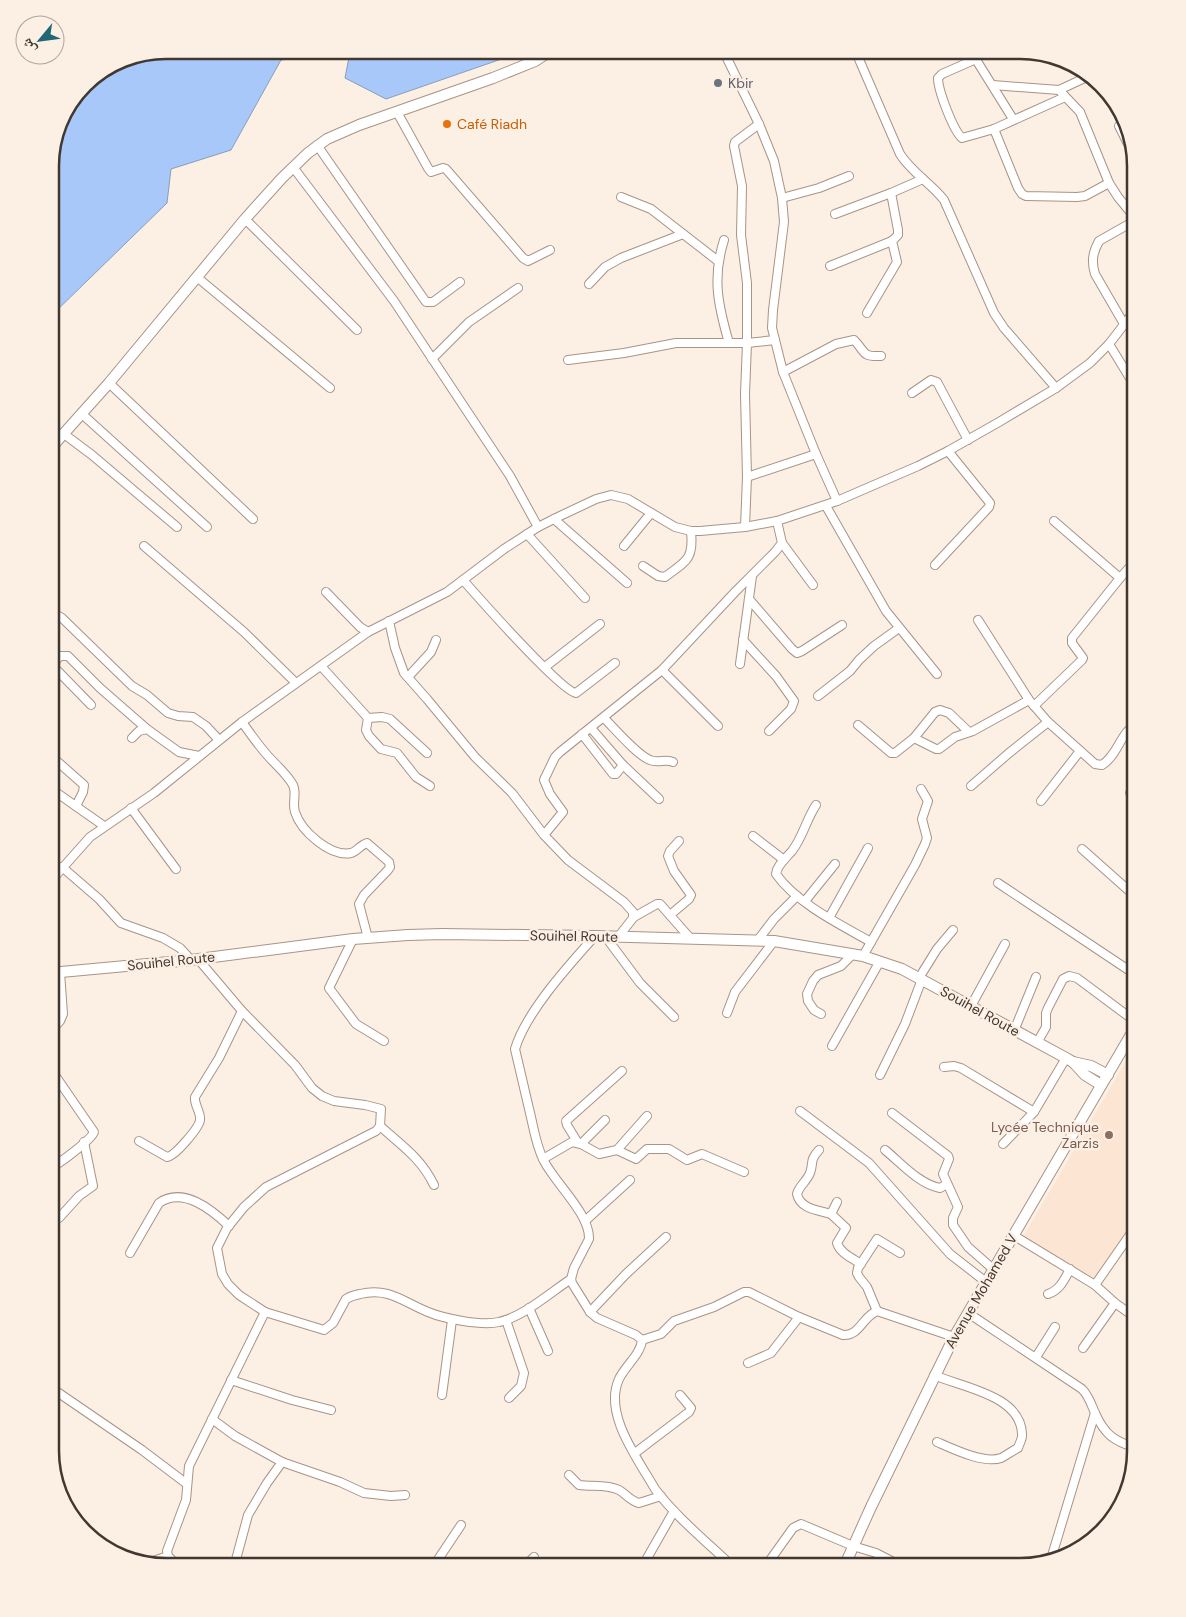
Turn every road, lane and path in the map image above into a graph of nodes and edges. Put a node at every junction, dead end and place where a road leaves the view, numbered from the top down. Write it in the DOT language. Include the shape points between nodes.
graph roads {
  1 [pos="538,59"];
  2 [pos="726,59"];
  3 [pos="859,59"];
  4 [pos="976,59"];
  5 [pos="1083,79"];
  6 [pos="993,85"];
  7 [pos="1059,90"];
  8 [pos="1065,96"];
  9 [pos="397,112"];
  10 [pos="1013,119"];
  11 [pos="759,124"];
  12 [pos="1119,126"];
  13 [pos="994,128"];
  14 [pos="1121,129"];
  15 [pos="318,145"];
  16 [pos="293,167"];
  17 [pos="849,176"];
  18 [pos="923,179"];
  19 [pos="1109,183"];
  20 [pos="891,193"];
  21 [pos="621,197"];
  22 [pos="782,198"];
  23 [pos="1127,207"];
  24 [pos="835,214"];
  25 [pos="245,219"];
  26 [pos="1127,224"];
  27 [pos="683,234"];
  28 [pos="724,240"];
  29 [pos="892,242"];
  30 [pos="550,250"];
  31 [pos="718,261"];
  32 [pos="830,266"];
  33 [pos="198,278"];
  34 [pos="460,282"];
  35 [pos="589,284"];
  36 [pos="518,288"];
  37 [pos="867,313"];
  38 [pos="1127,320"];
  39 [pos="1124,324"];
  40 [pos="357,330"];
  41 [pos="774,340"];
  42 [pos="729,343"];
  43 [pos="747,343"];
  44 [pos="1109,344"];
  45 [pos="881,356"];
  46 [pos="432,359"];
  47 [pos="568,360"];
  48 [pos="783,372"];
  49 [pos="1127,373"];
  50 [pos="109,384"];
  51 [pos="330,388"];
  52 [pos="1056,388"];
  53 [pos="912,393"];
  54 [pos="82,414"];
  55 [pos="64,434"];
  56 [pos="59,439"];
  57 [pos="968,440"];
  58 [pos="948,451"];
  59 [pos="816,454"];
  60 [pos="747,477"];
  61 [pos="837,501"];
  62 [pos="826,506"];
  63 [pos="650,512"];
  64 [pos="253,519"];
  65 [pos="554,519"];
  66 [pos="777,521"];
  67 [pos="1054,522"];
  68 [pos="177,527"];
  69 [pos="207,527"];
  70 [pos="538,527"];
  71 [pos="745,528"];
  72 [pos="692,531"];
  73 [pos="527,534"];
  74 [pos="782,543"];
  75 [pos="144,546"];
  76 [pos="624,546"];
  77 [pos="935,565"];
  78 [pos="643,566"];
  79 [pos="1127,570"];
  80 [pos="749,578"];
  81 [pos="1120,578"];
  82 [pos="463,580"];
  83 [pos="627,583"];
  84 [pos="813,585"];
  85 [pos="326,592"];
  86 [pos="584,598"];
  87 [pos="749,599"];
  88 [pos="59,616"];
  89 [pos="978,620"];
  90 [pos="389,621"];
  91 [pos="600,624"];
  92 [pos="842,625"];
  93 [pos="899,628"];
  94 [pos="368,632"];
  95 [pos="436,640"];
  96 [pos="743,640"];
  97 [pos="59,657"];
  98 [pos="615,663"];
  99 [pos="740,664"];
  100 [pos="321,666"];
  101 [pos="544,667"];
  102 [pos="662,670"];
  103 [pos="59,672"];
  104 [pos="937,674"];
  105 [pos="408,677"];
  106 [pos="296,683"];
  107 [pos="818,696"];
  108 [pos="1031,703"];
  109 [pos="91,705"];
  110 [pos="368,718"];
  111 [pos="604,718"];
  112 [pos="242,722"];
  113 [pos="1048,722"];
  114 [pos="858,725"];
  115 [pos="718,726"];
  116 [pos="591,728"];
  117 [pos="147,729"];
  118 [pos="769,730"];
  119 [pos="1127,731"];
  120 [pos="969,732"];
  121 [pos="582,734"];
  122 [pos="132,738"];
  123 [pos="914,738"];
  124 [pos="219,740"];
  125 [pos="1080,751"];
  126 [pos="427,753"];
  127 [pos="199,756"];
  128 [pos="673,762"];
  129 [pos="59,763"];
  130 [pos="623,765"];
  131 [pos="430,786"];
  132 [pos="971,786"];
  133 [pos="921,789"];
  134 [pos="59,794"];
  135 [pos="659,799"];
  136 [pos="1041,801"];
  137 [pos="816,805"];
  138 [pos="76,806"];
  139 [pos="131,808"];
  140 [pos="104,826"];
  141 [pos="544,835"];
  142 [pos="753,836"];
  143 [pos="678,842"];
  144 [pos="868,848"];
  145 [pos="1082,849"];
  146 [pos="784,860"];
  147 [pos="835,864"];
  148 [pos="62,867"];
  149 [pos="176,869"];
  150 [pos="59,871"];
  151 [pos="998,883"];
  152 [pos="1127,890"];
  153 [pos="797,896"];
  154 [pos="805,901"];
  155 [pos="670,915"];
  156 [pos="634,917"];
  157 [pos="829,918"];
  158 [pos="953,930"];
  159 [pos="600,936"];
  160 [pos="619,936"];
  161 [pos="368,938"];
  162 [pos="690,938"];
  163 [pos="352,939"];
  164 [pos="758,940"];
  165 [pos="774,941"];
  166 [pos="871,942"];
  167 [pos="1005,944"];
  168 [pos="858,955"];
  169 [pos="194,959"];
  170 [pos="880,961"];
  171 [pos="1127,969"];
  172 [pos="59,973"];
  173 [pos="1036,977"];
  174 [pos="920,978"];
  175 [pos="59,994"];
  176 [pos="971,1006"];
  177 [pos="242,1011"];
  178 [pos="727,1013"];
  179 [pos="822,1014"];
  180 [pos="674,1017"];
  181 [pos="1127,1017"];
  182 [pos="59,1022"];
  183 [pos="1014,1031"];
  184 [pos="1127,1040"];
  185 [pos="384,1041"];
  186 [pos="1037,1043"];
  187 [pos="832,1046"];
  188 [pos="1069,1060"];
  189 [pos="944,1067"];
  190 [pos="622,1071"];
  191 [pos="880,1075"];
  192 [pos="1108,1075"];
  193 [pos="59,1081"];
  194 [pos="1101,1085"];
  195 [pos="800,1111"];
  196 [pos="1034,1112"];
  197 [pos="892,1113"];
  198 [pos="647,1116"];
  199 [pos="605,1120"];
  200 [pos="380,1126"];
  201 [pos="139,1141"];
  202 [pos="84,1142"];
  203 [pos="580,1143"];
  204 [pos="1002,1144"];
  205 [pos="617,1150"];
  206 [pos="819,1150"];
  207 [pos="885,1150"];
  208 [pos="543,1160"];
  209 [pos="59,1161"];
  210 [pos="744,1172"];
  211 [pos="630,1180"];
  212 [pos="947,1184"];
  213 [pos="434,1185"];
  214 [pos="837,1202"];
  215 [pos="831,1214"];
  216 [pos="59,1218"];
  217 [pos="585,1221"];
  218 [pos="229,1226"];
  219 [pos="1013,1235"];
  220 [pos="666,1237"];
  221 [pos="1127,1239"];
  222 [pos="130,1253"];
  223 [pos="900,1253"];
  224 [pos="861,1264"];
  225 [pos="993,1269"];
  226 [pos="1070,1269"];
  227 [pos="571,1278"];
  228 [pos="986,1282"];
  229 [pos="1095,1285"];
  230 [pos="1048,1294"];
  231 [pos="1115,1303"];
  232 [pos="529,1308"];
  233 [pos="877,1310"];
  234 [pos="265,1312"];
  235 [pos="590,1312"];
  236 [pos="968,1312"];
  237 [pos="1127,1312"];
  238 [pos="799,1317"];
  239 [pos="452,1320"];
  240 [pos="506,1320"];
  241 [pos="1055,1327"];
  242 [pos="954,1337"];
  243 [pos="642,1340"];
  244 [pos="1083,1348"];
  245 [pos="548,1352"];
  246 [pos="1036,1357"];
  247 [pos="748,1363"];
  248 [pos="934,1375"];
  249 [pos="231,1380"];
  250 [pos="59,1393"];
  251 [pos="442,1395"];
  252 [pos="680,1395"];
  253 [pos="509,1398"];
  254 [pos="331,1410"];
  255 [pos="1095,1413"];
  256 [pos="212,1419"];
  257 [pos="937,1442"];
  258 [pos="1127,1445"];
  259 [pos="635,1453"];
  260 [pos="282,1462"];
  261 [pos="569,1476"];
  262 [pos="187,1484"];
  263 [pos="405,1495"];
  264 [pos="661,1496"];
  265 [pos="674,1511"];
  266 [pos="461,1525"];
  267 [pos="853,1546"];
  268 [pos="1052,1554"];
  269 [pos="168,1556"];
  270 [pos="162,1558"];
  271 [pos="236,1558"];
  272 [pos="438,1558"];
  273 [pos="647,1558"];
  274 [pos="724,1558"];
  275 [pos="772,1558"];
  276 [pos="848,1558"];
  277 [pos="885,1558"];
  1 -- 9 [label="main road"];
  2 -- 11 [label="street"];
  3 -- 18 [label="street" via="900,154"];
  4 -- 6 [label="street"];
  4 -- 13 [label="street" via="939,76 939,87 961,137"];
  5 -- 7 [label="street"];
  6 -- 7 [label="street"];
  6 -- 10 [label="street"];
  7 -- 8 [label="street"];
  8 -- 10 [label="street"];
  8 -- 19 [label="street" via="1080,112"];
  9 -- 15 [label="main road" via="359,125"];
  9 -- 30 [label="street" via="431,172 446,170 523,258 528,261"];
  10 -- 13 [label="street"];
  11 -- 22 [label="street" via="774,161"];
  11 -- 43 [label="street" via="734,146 742,186 740,235 747,283"];
  12 -- 14 [label="street"];
  13 -- 19 [label="street" via="1018,188 1026,196 1085,196"];
  15 -- 16 [label="main road"];
  15 -- 34 [label="street" via="426,302 433,302"];
  16 -- 25 [label="main road"];
  16 -- 46 [label="street" via="366,262"];
  17 -- 22 [label="street"];
  18 -- 20 [label="street"];
  18 -- 52 [label="street" via="944,200 994,313"];
  19 -- 23 [label="street"];
  20 -- 24 [label="street"];
  20 -- 29 [label="street" via="898,230"];
  21 -- 27 [label="street" via="651,209"];
  22 -- 41 [label="street" via="784,222 773,310"];
  25 -- 33 [label="main road"];
  25 -- 40 [label="street"];
  26 -- 39 [label="street" via="1098,241 1093,256 1095,274"];
  27 -- 31 [label="street"];
  27 -- 35 [label="street" via="621,258 605,267"];
  28 -- 31 [label="street"];
  29 -- 32 [label="street"];
  29 -- 37 [label="street" via="897,262"];
  31 -- 42 [label="street" via="718,302"];
  33 -- 50 [label="main road"];
  33 -- 51 [label="street"];
  36 -- 46 [label="street" via="469,322"];
  38 -- 39 [label="street"];
  39 -- 44 [label="street"];
  41 -- 43 [label="street"];
  41 -- 48 [label="street"];
  42 -- 43 [label="street"];
  42 -- 47 [label="street" via="676,343"];
  43 -- 60 [label="street"];
  44 -- 49 [label="street"];
  44 -- 52 [label="street"];
  45 -- 48 [label="street" via="866,355 854,340 836,344"];
  46 -- 70 [label="street" via="510,476"];
  48 -- 59 [label="street"];
  50 -- 54 [label="main road"];
  50 -- 64 [label="street"];
  52 -- 57 [label="street"];
  53 -- 57 [label="street" via="931,380 937,382"];
  54 -- 55 [label="main road"];
  54 -- 69 [label="street"];
  55 -- 56 [label="main road"];
  55 -- 68 [label="street"];
  57 -- 58 [label="street"];
  58 -- 61 [label="street"];
  58 -- 77 [label="street" via="990,503"];
  59 -- 60 [label="street"];
  59 -- 61 [label="street"];
  60 -- 71 [label="street"];
  61 -- 62 [label="street"];
  62 -- 66 [label="street"];
  62 -- 93 [label="street" via="879,600"];
  63 -- 65 [label="street" via="628,499 611,495"];
  63 -- 72 [label="street" via="675,527"];
  63 -- 76 [label="street"];
  65 -- 70 [label="street"];
  65 -- 83 [label="street"];
  66 -- 71 [label="street"];
  66 -- 74 [label="street"];
  67 -- 81 [label="street"];
  70 -- 73 [label="street"];
  71 -- 72 [label="street"];
  72 -- 78 [label="street" via="689,556 665,577"];
  73 -- 82 [label="street"];
  73 -- 86 [label="street"];
  74 -- 80 [label="street"];
  74 -- 84 [label="street"];
  75 -- 106 [label="street" via="244,632"];
  79 -- 81 [label="street"];
  80 -- 87 [label="street"];
  80 -- 102 [label="street"];
  81 -- 108 [label="street" via="1072,638 1082,660"];
  82 -- 90 [label="street" via="447,592"];
  82 -- 101 [label="street"];
  85 -- 94 [label="street"];
  87 -- 92 [label="street" via="797,653"];
  87 -- 96 [label="street"];
  88 -- 124 [label="street" via="132,686 168,713 193,717"];
  89 -- 108 [label="street"];
  90 -- 94 [label="street"];
  90 -- 105 [label="street" via="401,668"];
  91 -- 101 [label="street"];
  93 -- 104 [label="street"];
  93 -- 107 [label="street"];
  94 -- 100 [label="street"];
  95 -- 105 [label="street" via="431,652"];
  96 -- 99 [label="street"];
  96 -- 118 [label="street" via="794,701"];
  97 -- 117 [label="street" via="68,656"];
  98 -- 101 [label="street" via="574,693"];
  100 -- 106 [label="street"];
  100 -- 110 [label="street"];
  102 -- 111 [label="street"];
  102 -- 115 [label="street"];
  103 -- 109 [label="street"];
  105 -- 141 [label="street" via="475,757 512,793"];
  106 -- 112 [label="street"];
  108 -- 113 [label="street"];
  108 -- 120 [label="street"];
  110 -- 126 [label="street" via="390,719"];
  110 -- 131 [label="street" via="366,730 376,744 382,750 397,753 416,777"];
  111 -- 116 [label="street"];
  111 -- 128 [label="street" via="644,757 656,762"];
  112 -- 124 [label="street"];
  112 -- 161 [label="street" via="292,784 295,813 305,829 334,851 352,853 367,844 389,862 388,870 364,895 360,904"];
  113 -- 125 [label="street"];
  113 -- 132 [label="street"];
  114 -- 123 [label="street" via="893,754"];
  116 -- 121 [label="street"];
  116 -- 130 [label="street"];
  117 -- 122 [label="street"];
  117 -- 127 [label="street" via="179,752"];
  119 -- 125 [label="street" via="1110,759 1102,765 1095,764"];
  120 -- 123 [label="street" via="955,737 939,749"];
  120 -- 123 [label="street" via="940,710"];
  121 -- 130 [label="street" via="612,774 616,774"];
  121 -- 141 [label="street" via="555,757 545,776 550,794 563,812"];
  124 -- 127 [label="street"];
  125 -- 136 [label="street"];
  127 -- 139 [label="street"];
  129 -- 138 [label="street" via="84,786"];
  130 -- 135 [label="street"];
  133 -- 166 [label="street" via="928,801 922,819 925,844"];
  134 -- 138 [label="street"];
  137 -- 146 [label="street" via="798,843"];
  138 -- 140 [label="street"];
  139 -- 140 [label="street"];
  139 -- 149 [label="street"];
  140 -- 148 [label="street"];
  141 -- 156 [label="street" via="577,868 624,902"];
  142 -- 146 [label="street"];
  143 -- 155 [label="street" via="668,856 674,871 691,894"];
  144 -- 157 [label="street"];
  145 -- 152 [label="street"];
  146 -- 153 [label="street" via="776,874"];
  147 -- 154 [label="street"];
  148 -- 150 [label="street"];
  148 -- 169 [label="street" via="121,923 163,938"];
  151 -- 171 [label="street"];
  153 -- 154 [label="street"];
  153 -- 164 [label="street"];
  154 -- 157 [label="street"];
  155 -- 156 [label="street" via="658,904"];
  155 -- 162 [label="street"];
  156 -- 160 [label="street"];
  157 -- 166 [label="street"];
  158 -- 174 [label="street"];
  159 -- 160 [label="main road, Souihel Route"];
  159 -- 161 [label="main road, Souihel Route" via="442,934"];
  159 -- 180 [label="street"];
  159 -- 208 [label="street" via="549,990 515,1049"];
  160 -- 162 [label="main road, Souihel Route"];
  161 -- 163 [label="main road, Souihel Route"];
  162 -- 164 [label="main road, Souihel Route"];
  163 -- 169 [label="main road, Souihel Route"];
  163 -- 185 [label="street" via="330,988 356,1024"];
  164 -- 165 [label="main road, Souihel Route"];
  165 -- 168 [label="main road, Souihel Route"];
  165 -- 178 [label="street" via="735,992"];
  166 -- 168 [label="street"];
  167 -- 176 [label="street"];
  168 -- 170 [label="main road, Souihel Route"];
  168 -- 179 [label="street" via="818,975 813,982 806,994 814,1010"];
  169 -- 172 [label="main road, Souihel Route"];
  169 -- 177 [label="street"];
  170 -- 174 [label="main road, Souihel Route"];
  170 -- 187 [label="street"];
  173 -- 183 [label="street"];
  174 -- 176 [label="main road, Souihel Route"];
  174 -- 191 [label="street" via="905,1024"];
  175 -- 182 [label="street" via="63,1014"];
  176 -- 183 [label="main road, Souihel Route"];
  177 -- 200 [label="street" via="317,1092 334,1101 381,1109"];
  177 -- 201 [label="street" via="195,1097 199,1124 181,1147 166,1157"];
  181 -- 186 [label="street" via="1077,978 1069,976 1063,980 1048,1008 1046,1025"];
  183 -- 186 [label="main road, Souihel Route"];
  184 -- 192 [label="main road, Avenue Mohamed V"];
  186 -- 188 [label="main road, Souihel Route"];
  188 -- 192 [label="main road"];
  188 -- 194 [label="main road"];
  188 -- 196 [label="street"];
  189 -- 196 [label="street" via="962,1068"];
  190 -- 203 [label="street" via="566,1121"];
  192 -- 194 [label="main road, Avenue Mohamed V"];
  193 -- 202 [label="street" via="93,1130 92,1136"];
  194 -- 219 [label="main road, Avenue Mohamed V"];
  195 -- 228 [label="street" via="869,1163 950,1254"];
  196 -- 204 [label="street"];
  197 -- 212 [label="street" via="948,1156 943,1174"];
  198 -- 205 [label="street"];
  199 -- 203 [label="street"];
  200 -- 213 [label="street" via="413,1154"];
  200 -- 218 [label="street" via="376,1131 266,1186"];
  202 -- 209 [label="street"];
  202 -- 216 [label="street" via="93,1186"];
  203 -- 205 [label="street" via="599,1154"];
  203 -- 208 [label="street" via="567,1144"];
  205 -- 210 [label="street" via="636,1159 647,1149 669,1149 684,1159 702,1154"];
  206 -- 215 [label="street" via="812,1158 811,1171 797,1194 806,1207"];
  207 -- 212 [label="street" via="931,1185 940,1188"];
  208 -- 217 [label="street"];
  211 -- 217 [label="street"];
  212 -- 225 [label="street" via="958,1207 954,1224 968,1247"];
  214 -- 215 [label="street"];
  215 -- 224 [label="street" via="846,1228 836,1242 837,1246"];
  217 -- 227 [label="street" via="589,1239"];
  218 -- 222 [label="street" via="199,1203 186,1198 166,1200 159,1203"];
  218 -- 234 [label="street" via="217,1248 222,1274 239,1295"];
  219 -- 225 [label="main road, Avenue Mohamed V"];
  219 -- 226 [label="street"];
  220 -- 235 [label="street"];
  221 -- 229 [label="street"];
  223 -- 224 [label="street" via="877,1239"];
  224 -- 233 [label="street" via="857,1273"];
  225 -- 228 [label="main road, Avenue Mohamed V"];
  226 -- 229 [label="street"];
  226 -- 230 [label="street" via="1059,1288"];
  227 -- 232 [label="street"];
  227 -- 235 [label="street"];
  228 -- 236 [label="main road, Avenue Mohamed V"];
  229 -- 231 [label="street"];
  231 -- 237 [label="street"];
  231 -- 244 [label="street"];
  232 -- 240 [label="street"];
  232 -- 245 [label="street"];
  233 -- 238 [label="street" via="850,1335 842,1335"];
  233 -- 242 [label="street"];
  234 -- 239 [label="street" via="324,1330 333,1323 346,1299 373,1291"];
  234 -- 249 [label="street"];
  235 -- 243 [label="street"];
  236 -- 242 [label="main road, Avenue Mohamed V"];
  236 -- 246 [label="street"];
  238 -- 243 [label="street" via="744,1292 674,1321 660,1334"];
  238 -- 247 [label="street" via="771,1353"];
  239 -- 240 [label="street" via="493,1323"];
  239 -- 251 [label="street"];
  240 -- 253 [label="street" via="524,1373 521,1386"];
  241 -- 246 [label="street"];
  242 -- 248 [label="main road, Avenue Mohamed V"];
  243 -- 259 [label="street" via="615,1389 619,1425"];
  246 -- 255 [label="street" via="1082,1389"];
  248 -- 257 [label="street" via="996,1399 1017,1415 1023,1434 1018,1448 999,1458 984,1458"];
  248 -- 267 [label="main road, Avenue Mohamed V"];
  249 -- 254 [label="street"];
  249 -- 256 [label="street"];
  250 -- 262 [label="street"];
  252 -- 259 [label="street" via="691,1408 689,1412"];
  255 -- 258 [label="street" via="1114,1440"];
  255 -- 268 [label="street"];
  256 -- 260 [label="street"];
  256 -- 262 [label="street" via="189,1466"];
  259 -- 264 [label="street"];
  260 -- 263 [label="street" via="364,1493"];
  260 -- 271 [label="street" via="248,1516"];
  261 -- 264 [label="street" via="579,1484 617,1489 634,1502"];
  262 -- 269 [label="street" via="186,1500"];
  264 -- 265 [label="street"];
  265 -- 273 [label="street"];
  265 -- 274 [label="street"];
  266 -- 272 [label="street"];
  267 -- 275 [label="street" via="801,1524 793,1528"];
  267 -- 276 [label="main road, Avenue Mohamed V"];
  267 -- 277 [label="street"];
  269 -- 270 [label="street"];
}
